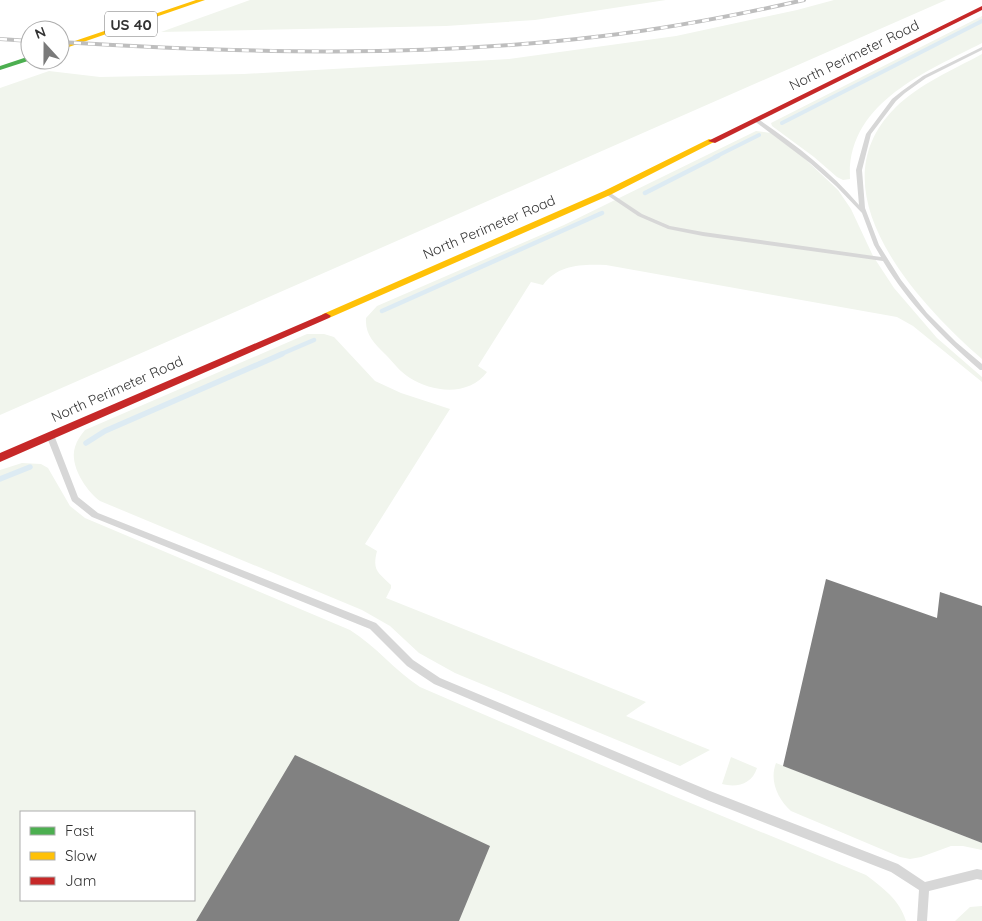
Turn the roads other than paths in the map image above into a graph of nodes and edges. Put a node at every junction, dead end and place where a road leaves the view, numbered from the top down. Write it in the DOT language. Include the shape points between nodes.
graph roads {
  1 [pos="202,0"];
  2 [pos="982,8"];
  3 [pos="70,45"];
  4 [pos="982,48"];
  5 [pos="20,61"];
  6 [pos="0,68"];
  7 [pos="756,120"];
  8 [pos="607,192"];
  9 [pos="863,213"];
  10 [pos="884,259"];
  11 [pos="982,368"];
  12 [pos="50,435"];
  13 [pos="0,458"];
  14 [pos="982,875"];
  15 [pos="924,887"];
  16 [pos="922,921"];
  1 -- 3 [label="street, US 40"];
  2 -- 7 [label="street, North Perimeter Road"];
  4 -- 9 [label="lane" via="905,91 871,127 859,164 858,190"];
  5 -- 6 [label="street"];
  7 -- 8 [label="street, North Perimeter Road"];
  7 -- 9 [label="lane" via="806,155 844,189"];
  8 -- 10 [label="lane" via="640,215 668,227"];
  8 -- 12 [label="street, North Perimeter Road"];
  9 -- 10 [label="lane"];
  10 -- 11 [label="lane" via="927,316"];
  12 -- 13 [label="street, North Perimeter Road"];
  12 -- 15 [label="lane" via="75,499 95,515 373,626 420,673 709,796 894,868"];
  14 -- 15 [label="lane"];
  15 -- 16 [label="lane"];
}
